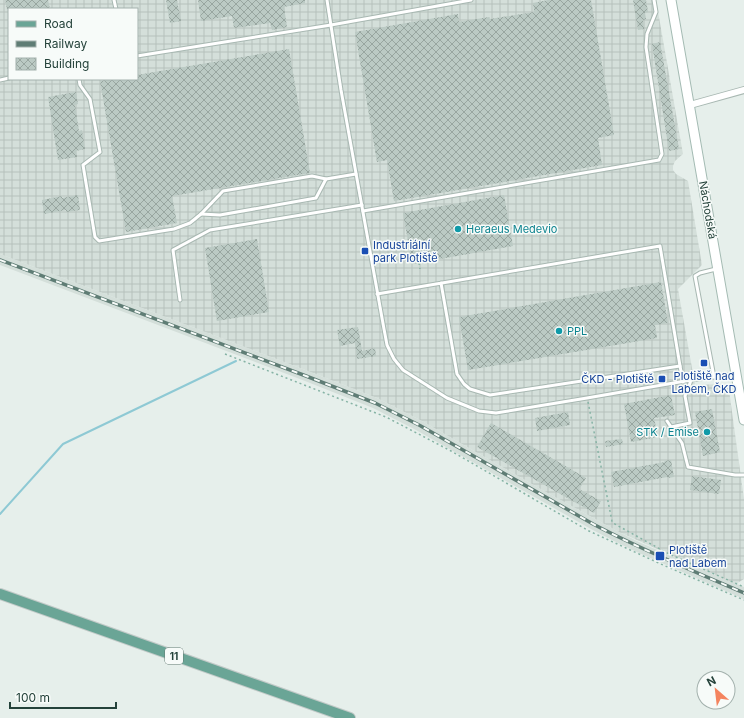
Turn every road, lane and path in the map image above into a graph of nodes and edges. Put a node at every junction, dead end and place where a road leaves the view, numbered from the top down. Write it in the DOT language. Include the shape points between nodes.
graph roads {
  1 [pos="326,0"];
  2 [pos="471,0"];
  3 [pos="654,0"];
  4 [pos="671,0"];
  5 [pos="330,25"];
  6 [pos="138,56"];
  7 [pos="79,80"];
  8 [pos="744,90"];
  9 [pos="690,105"];
  10 [pos="356,174"];
  11 [pos="326,179"];
  12 [pos="362,205"];
  13 [pos="363,211"];
  14 [pos="201,214"];
  15 [pos="419,262"];
  16 [pos="420,269"];
  17 [pos="718,269"];
  18 [pos="441,283"];
  19 [pos="377,294"];
  20 [pos="180,300"];
  21 [pos="226,354"];
  22 [pos="680,366"];
  23 [pos="736,374"];
  24 [pos="714,377"];
  25 [pos="691,380"];
  26 [pos="682,382"];
  27 [pos="587,398"];
  28 [pos="744,420"];
  29 [pos="667,421"];
  30 [pos="671,427"];
  31 [pos="744,475"];
  32 [pos="744,587"];
  33 [pos="0,594"];
  34 [pos="744,600"];
  35 [pos="349,718"];
  1 -- 5 [label="lane"];
  2 -- 5 [label="lane"];
  3 -- 13 [label="lane" via="656,12 647,34 646,47 662,154 659,160"];
  4 -- 9 [label="main road, Náchodská"];
  5 -- 6 [label="lane"];
  5 -- 10 [label="lane"];
  7 -- 14 [label="lane" via="90,99 100,152 83,166 95,237 99,241 174,229"];
  8 -- 9 [label="street"];
  9 -- 17 [label="main road, Náchodská"];
  10 -- 11 [label="lane"];
  10 -- 12 [label="lane"];
  11 -- 14 [label="lane" via="312,176 223,191"];
  11 -- 14 [label="lane" via="316,198 220,215"];
  12 -- 13 [label="lane"];
  12 -- 20 [label="lane" via="210,230 172,250"];
  13 -- 19 [label="lane"];
  15 -- 16 [label="path"];
  17 -- 23 [label="main road, Náchodská"];
  17 -- 24 [label="lane" via="695,276"];
  18 -- 19 [label="lane"];
  18 -- 22 [label="lane" via="457,374 470,389 490,395"];
  18 -- 22 [label="lane" via="660,246"];
  19 -- 27 [label="lane" via="387,345 394,358 403,370 447,398 479,411 496,413"];
  21 -- 34 [label="path" via="386,417 585,528"];
  22 -- 26 [label="lane"];
  23 -- 24 [label="lane"];
  23 -- 28 [label="main road, Náchodská"];
  24 -- 25 [label="lane"];
  25 -- 26 [label="lane"];
  25 -- 30 [label="lane" via="685,396 690,423"];
  26 -- 27 [label="lane"];
  27 -- 32 [label="path" via="613,523 670,554"];
  29 -- 30 [label="lane"];
  30 -- 31 [label="lane" via="682,443 688,467"];
  33 -- 35 [label="main road, 11"];
}
